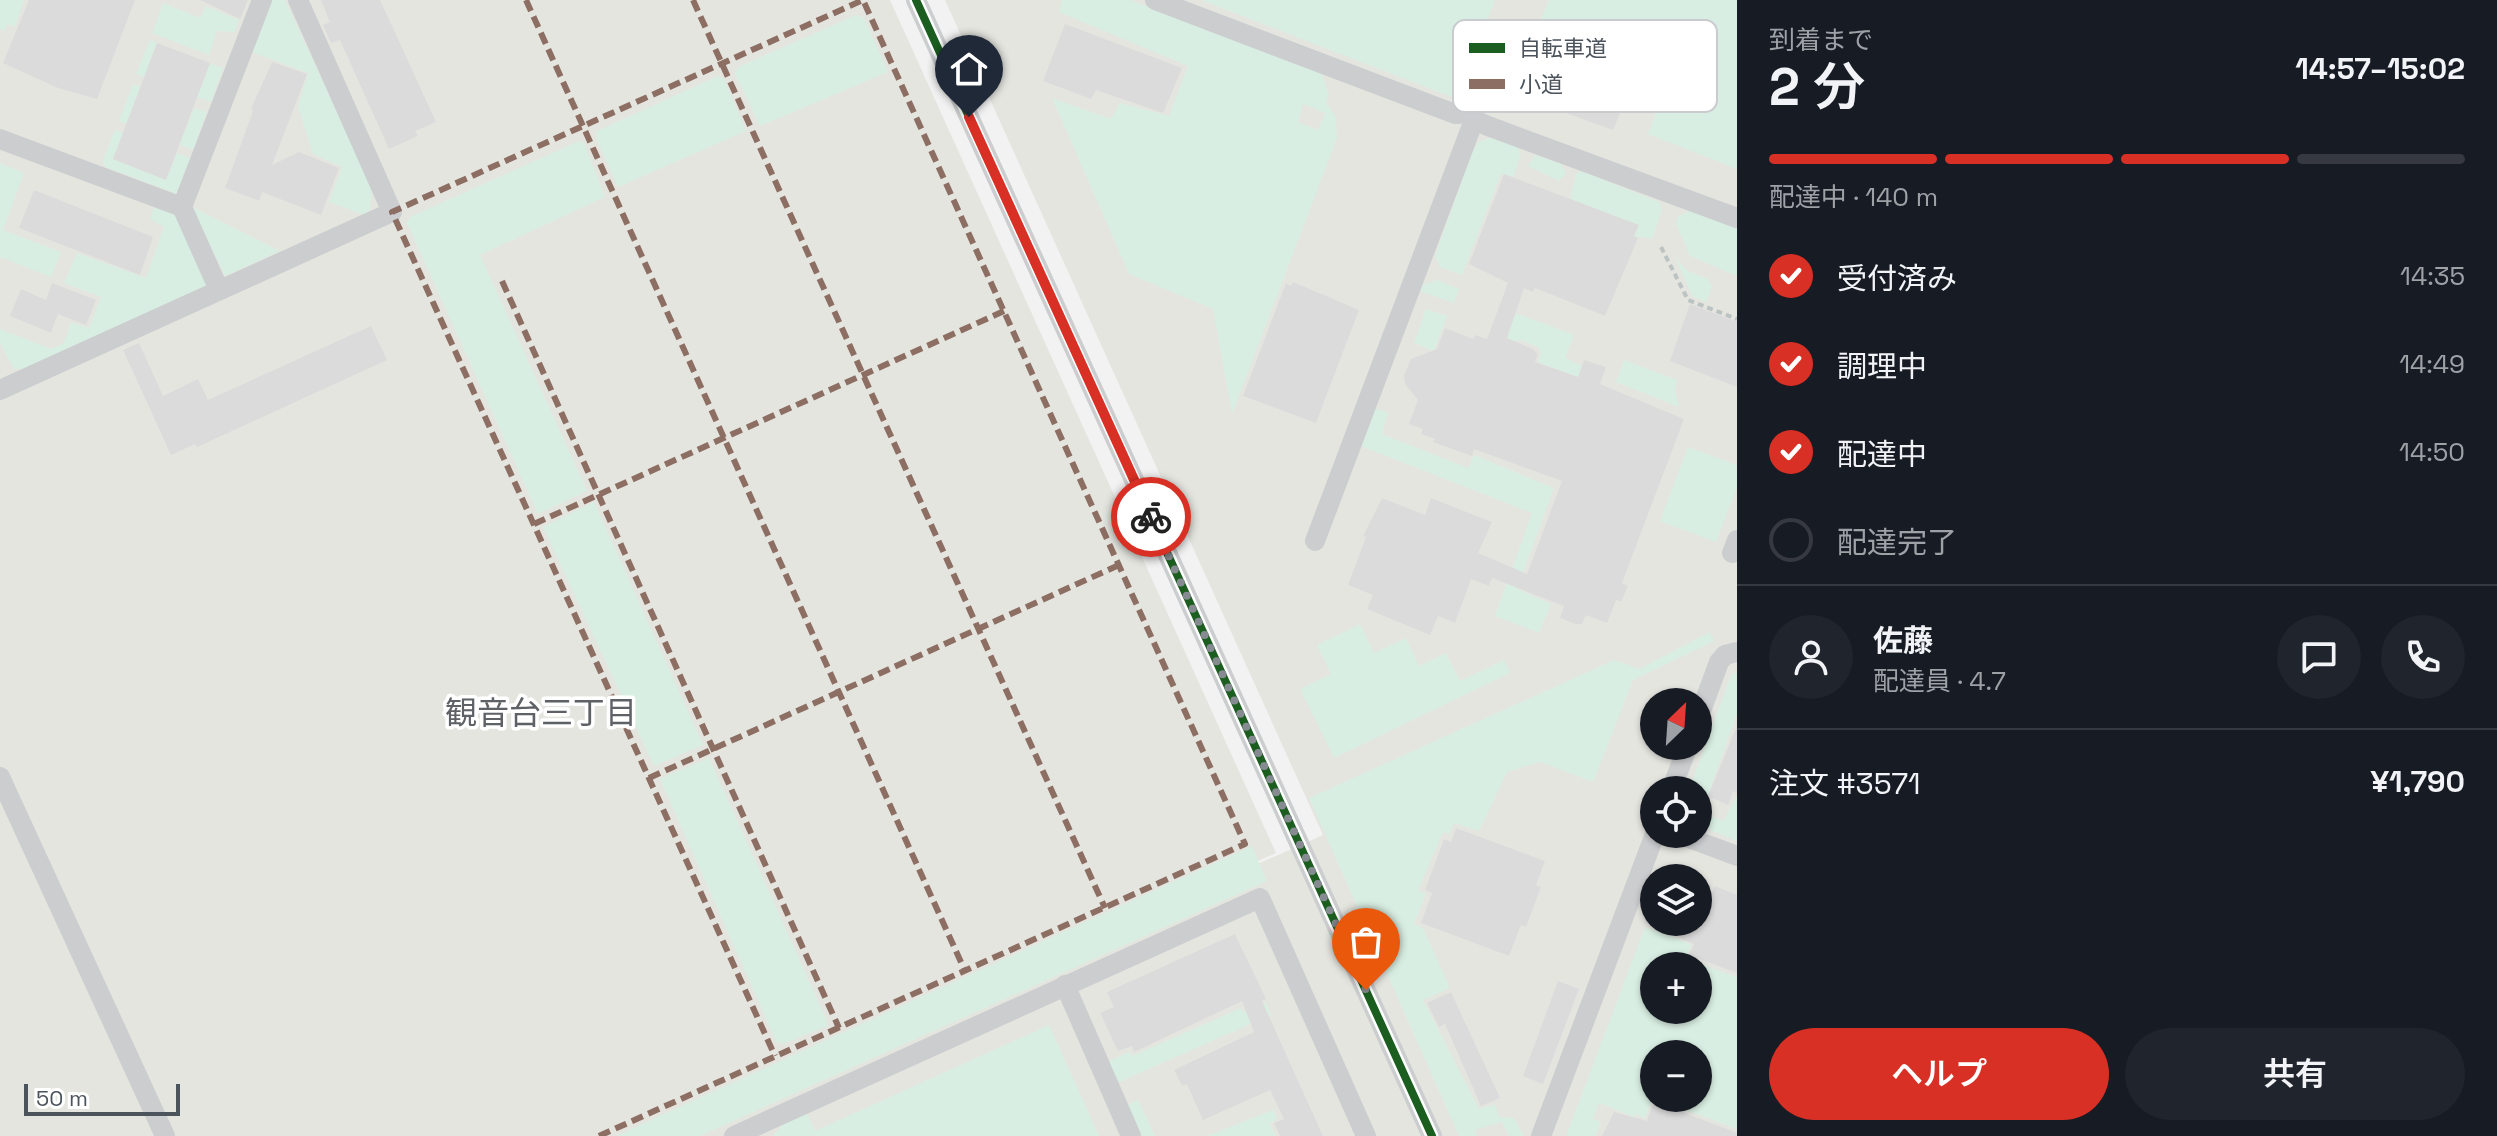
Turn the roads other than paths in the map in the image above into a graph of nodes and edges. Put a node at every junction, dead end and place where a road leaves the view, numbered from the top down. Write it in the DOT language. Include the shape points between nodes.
graph roads {
  1 [pos="262,0"];
  2 [pos="298,0"];
  3 [pos="916,0"];
  4 [pos="1155,0"];
  5 [pos="1475,112"];
  6 [pos="1473,116"];
  7 [pos="0,139"];
  8 [pos="182,207"];
  9 [pos="1737,218"];
  10 [pos="219,290"];
  11 [pos="0,390"];
  12 [pos="1315,541"];
  13 [pos="1737,652"];
  14 [pos="1709,688"];
  15 [pos="0,777"];
  16 [pos="1712,847"];
  17 [pos="1650,848"];
  18 [pos="1737,856"];
  19 [pos="1065,985"];
  20 [pos="757,1131"];
  21 [pos="165,1136"];
  22 [pos="734,1136"];
  23 [pos="1131,1136"];
  24 [pos="1366,1136"];
  25 [pos="1432,1136"];
  26 [pos="1541,1136"];
  1 -- 8 [label="street"];
  2 -- 10 [label="street" via="392,212"];
  3 -- 25 [label="street"];
  4 -- 6 [label="street" via="1455,114"];
  5 -- 6 [label="street"];
  6 -- 9 [label="street"];
  6 -- 12 [label="street"];
  7 -- 8 [label="street"];
  8 -- 10 [label="street"];
  10 -- 11 [label="street"];
  13 -- 14 [label="street" via="1719,662"];
  15 -- 21 [label="street"];
  16 -- 18 [label="street"];
  17 -- 26 [label="street"];
  19 -- 20 [label="street"];
  19 -- 23 [label="street"];
  19 -- 24 [label="street" via="1260,898"];
  20 -- 22 [label="street"];
}
